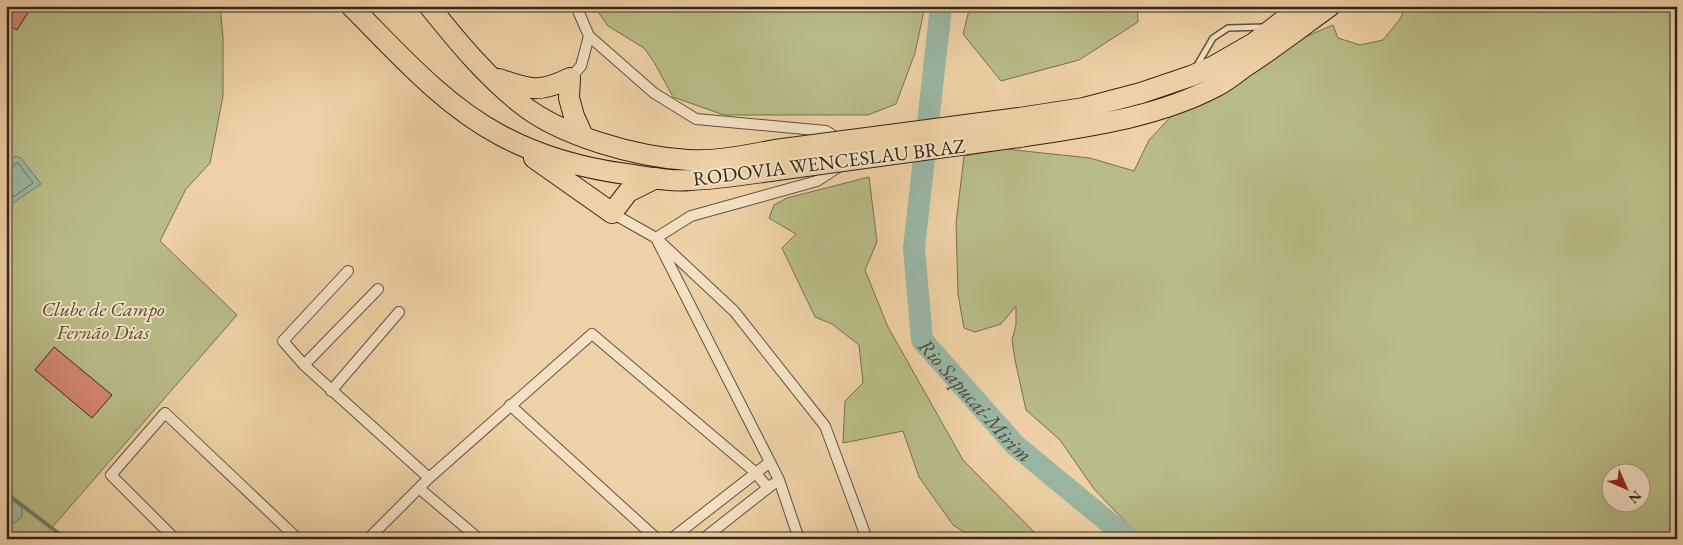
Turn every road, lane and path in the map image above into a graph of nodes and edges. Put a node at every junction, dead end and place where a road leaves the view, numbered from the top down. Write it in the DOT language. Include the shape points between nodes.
graph roads {
  1 [pos="350,6"];
  2 [pos="428,6"];
  3 [pos="576,6"];
  4 [pos="1302,6"];
  5 [pos="1330,6"];
  6 [pos="589,36"];
  7 [pos="489,76"];
  8 [pos="570,78"];
  9 [pos="1019,128"];
  10 [pos="499,134"];
  11 [pos="583,136"];
  12 [pos="776,160"];
  13 [pos="656,178"];
  14 [pos="612,213"];
  15 [pos="656,238"];
  16 [pos="348,271"];
  17 [pos="378,289"];
  18 [pos="399,312"];
  19 [pos="304,365"];
  20 [pos="331,391"];
  21 [pos="510,405"];
  22 [pos="770,462"];
  23 [pos="755,472"];
  24 [pos="429,478"];
  25 [pos="779,480"];
  26 [pos="420,488"];
  27 [pos="768,488"];
  28 [pos="174,539"];
  29 [pos="298,539"];
  30 [pos="368,539"];
  31 [pos="479,539"];
  32 [pos="657,539"];
  33 [pos="671,539"];
  34 [pos="703,539"];
  35 [pos="799,539"];
  36 [pos="867,539"];
  1 -- 10 [label="highway, RODOVIA WENCESLAU BRAZ" via="427,81"];
  2 -- 7 [label="highway, RODOVIA WENCESLAU BRAZ"];
  3 -- 6 [label="street"];
  4 -- 9 [label="highway, RODOVIA WENCESLAU BRAZ" via="1254,42 1191,76"];
  5 -- 9 [label="highway, RODOVIA WENCESLAU BRAZ" via="1215,87 1178,102 1088,126"];
  6 -- 8 [label="street" via="581,66"];
  6 -- 15 [label="street" via="654,93 696,119 826,131 837,138 843,148 840,167 817,180 691,216"];
  7 -- 8 [label="highway" via="539,90"];
  7 -- 11 [label="highway, RODOVIA WENCESLAU BRAZ" via="521,105 552,124"];
  8 -- 11 [label="highway" via="569,98"];
  9 -- 12 [label="highway, RODOVIA WENCESLAU BRAZ, bridge"];
  10 -- 13 [label="highway, RODOVIA WENCESLAU BRAZ" via="534,151 578,166"];
  10 -- 14 [label="highway"];
  11 -- 12 [label="highway, RODOVIA WENCESLAU BRAZ" via="650,156 689,160"];
  12 -- 13 [label="highway, RODOVIA WENCESLAU BRAZ" via="688,181"];
  13 -- 14 [label="highway" via="628,192"];
  14 -- 15 [label="street"];
  15 -- 22 [label="street"];
  15 -- 36 [label="street" via="734,311 825,426"];
  16 -- 19 [label="street" via="284,341"];
  17 -- 19 [label="street"];
  18 -- 20 [label="street"];
  19 -- 20 [label="street"];
  20 -- 24 [label="street"];
  21 -- 23 [label="street" via="592,334"];
  21 -- 24 [label="street"];
  21 -- 32 [label="street"];
  22 -- 23 [label="street"];
  22 -- 25 [label="street"];
  23 -- 27 [label="street"];
  23 -- 33 [label="street"];
  24 -- 26 [label="street"];
  25 -- 27 [label="street"];
  25 -- 35 [label="street"];
  26 -- 30 [label="street"];
  26 -- 31 [label="street"];
  27 -- 34 [label="street"];
  28 -- 29 [label="street" via="111,475 165,413"];
}
